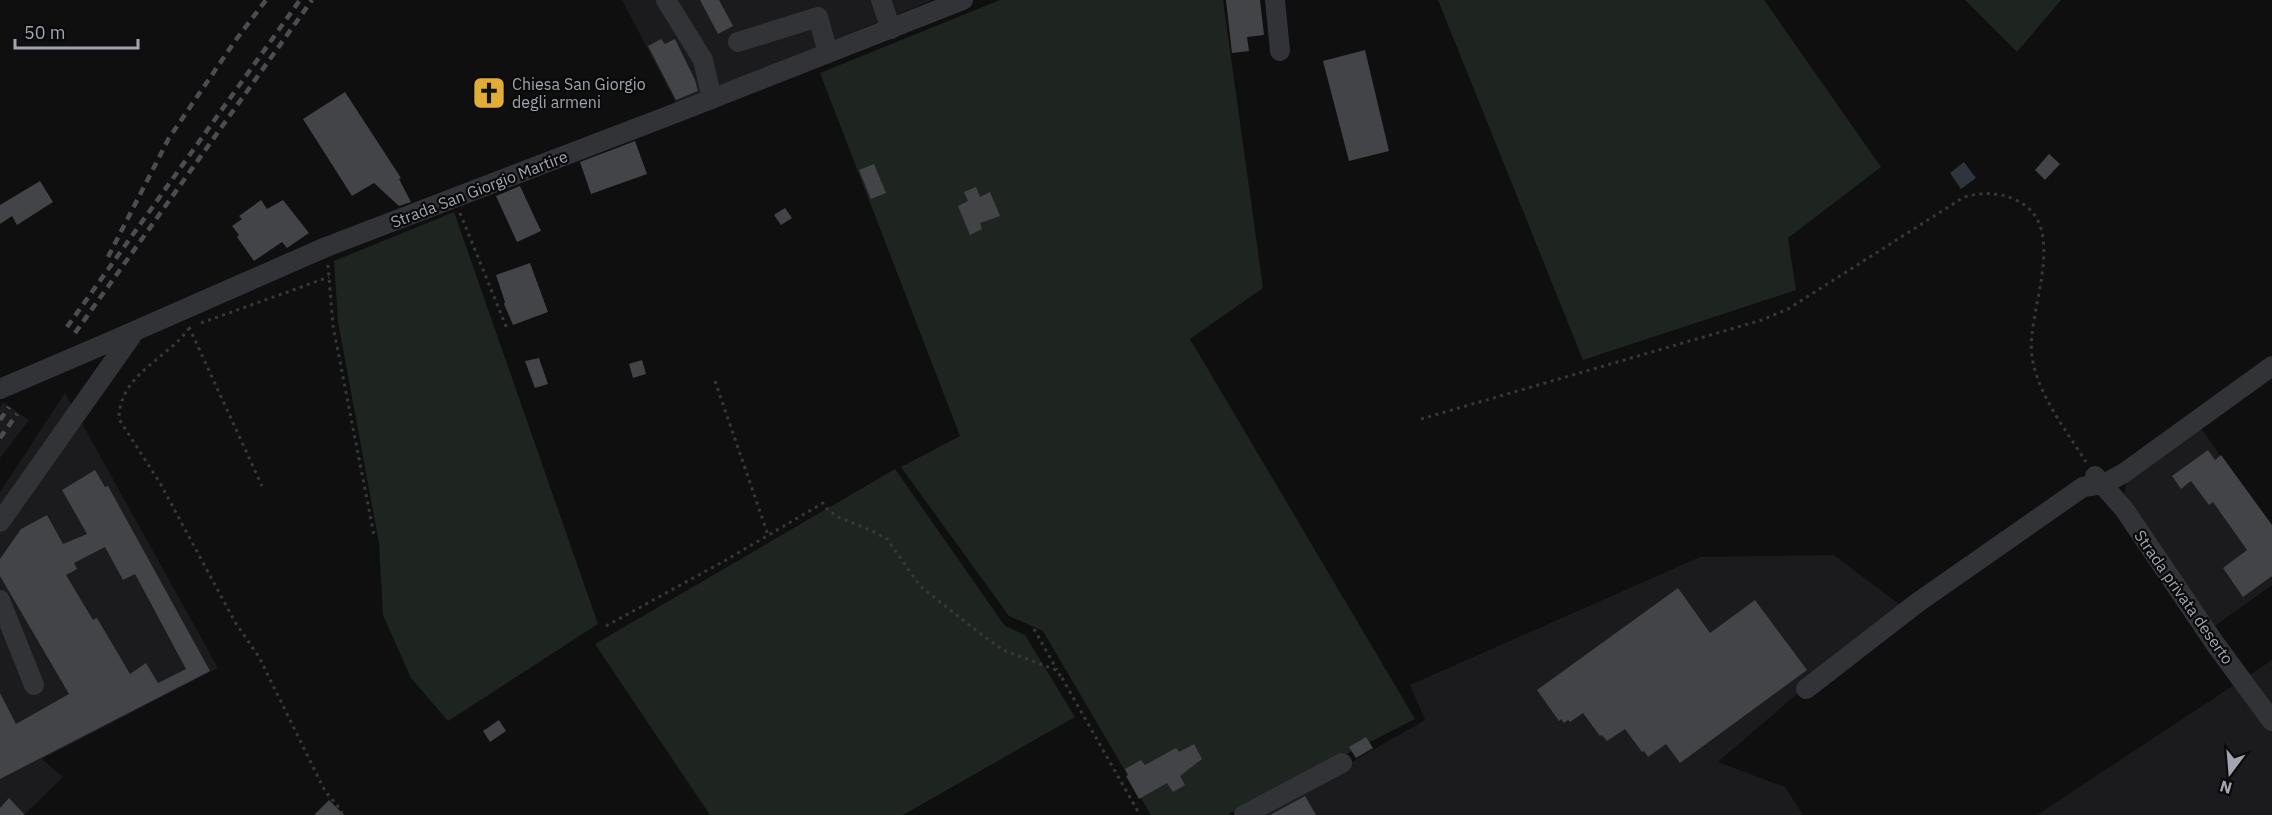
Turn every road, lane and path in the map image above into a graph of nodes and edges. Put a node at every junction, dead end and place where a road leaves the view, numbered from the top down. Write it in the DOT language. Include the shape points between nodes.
graph roads {
  1 [pos="666,0"];
  2 [pos="881,0"];
  3 [pos="963,0"];
  4 [pos="1275,0"];
  5 [pos="891,29"];
  6 [pos="738,42"];
  7 [pos="1280,51"];
  8 [pos="828,53"];
  9 [pos="712,99"];
  10 [pos="454,199"];
  11 [pos="327,247"];
  12 [pos="329,277"];
  13 [pos="189,328"];
  14 [pos="135,331"];
  15 [pos="508,331"];
  16 [pos="2272,366"];
  17 [pos="715,381"];
  18 [pos="0,389"];
  19 [pos="1421,419"];
  20 [pos="2098,479"];
  21 [pos="262,486"];
  22 [pos="0,522"];
  23 [pos="374,535"];
  24 [pos="768,535"];
  25 [pos="0,600"];
  26 [pos="606,626"];
  27 [pos="1034,629"];
  28 [pos="1062,678"];
  29 [pos="34,685"];
  30 [pos="1806,688"];
  31 [pos="2272,721"];
  32 [pos="1342,763"];
  33 [pos="342,815"];
  34 [pos="1140,815"];
  35 [pos="1244,815"];
  1 -- 9 [label="street" via="703,60"];
  2 -- 5 [label="street"];
  3 -- 5 [label="street, Strada San Giorgio Martire"];
  4 -- 7 [label="street"];
  5 -- 8 [label="street, Strada San Giorgio Martire"];
  6 -- 8 [label="street" via="818,17"];
  8 -- 9 [label="street, Strada San Giorgio Martire"];
  9 -- 10 [label="street, Strada San Giorgio Martire"];
  10 -- 11 [label="street, Strada San Giorgio Martire"];
  10 -- 15 [label="path"];
  11 -- 12 [label="path"];
  11 -- 14 [label="street, Strada San Giorgio Martire"];
  12 -- 13 [label="path"];
  12 -- 23 [label="path" via="333,326"];
  13 -- 21 [label="path"];
  13 -- 33 [label="path" via="179,342 139,374 121,400 118,418 160,483 235,622 259,657 325,791"];
  14 -- 18 [label="street, Strada San Giorgio Martire, bridge"];
  14 -- 22 [label="street"];
  16 -- 20 [label="street" via="2124,473"];
  17 -- 24 [label="path"];
  19 -- 20 [label="path" via="1762,320 1788,309 1964,197 1983,192 2005,195 2023,204 2037,218 2043,235 2043,261 2032,358 2052,407"];
  20 -- 30 [label="street" via="1917,603"];
  20 -- 31 [label="street, Strada privata deserto" via="2124,509"];
  24 -- 26 [label="path"];
  24 -- 28 [label="path" via="823,503 838,517 887,539 920,586 982,635 1004,650 1056,670"];
  25 -- 29 [label="street"];
  27 -- 28 [label="path"];
  28 -- 34 [label="path"];
  32 -- 35 [label="street"];
}
